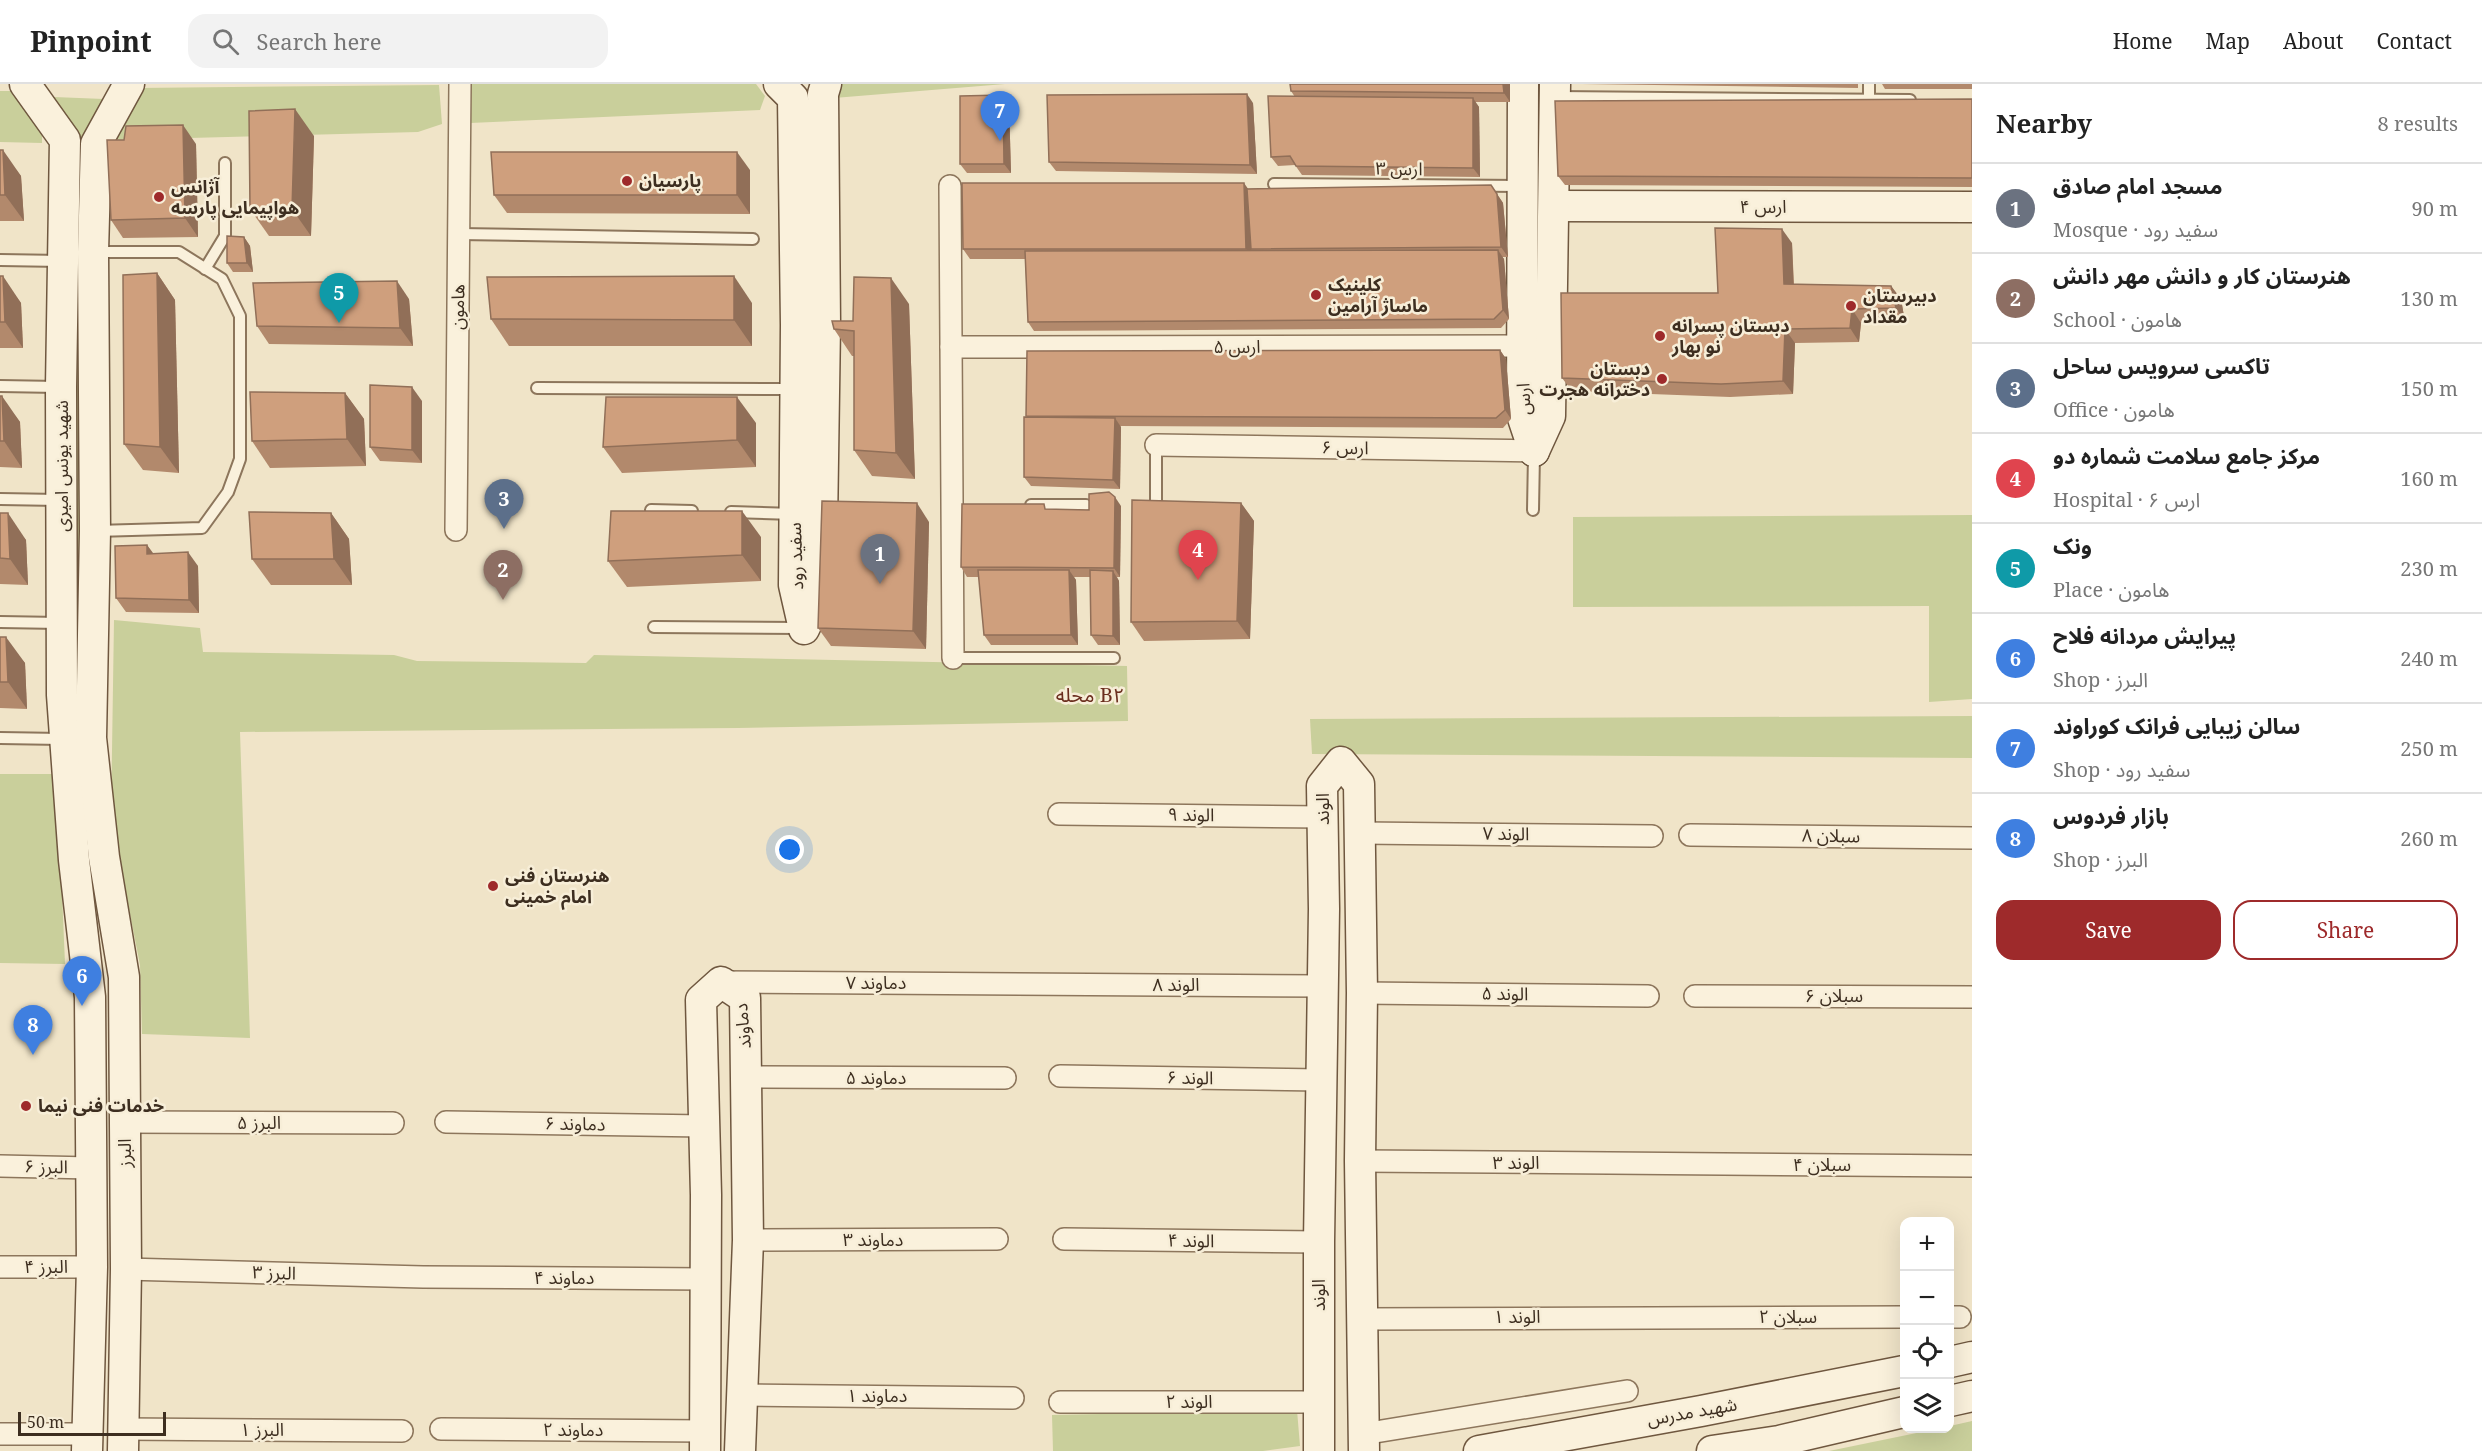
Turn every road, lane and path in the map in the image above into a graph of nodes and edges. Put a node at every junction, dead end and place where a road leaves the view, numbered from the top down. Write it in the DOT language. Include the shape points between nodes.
graph roads {
  1 [pos="25,84"];
  2 [pos="129,84"];
  3 [pos="460,84"];
  4 [pos="779,84"];
  5 [pos="826,84"];
  6 [pos="1523,84"];
  7 [pos="1869,84"];
  8 [pos="1555,90"];
  9 [pos="1869,100"];
  10 [pos="1917,100"];
  11 [pos="1524,139"];
  12 [pos="1554,139"];
  13 [pos="225,163"];
  14 [pos="1274,184"];
  15 [pos="956,186"];
  16 [pos="1524,186"];
  17 [pos="1554,206"];
  18 [pos="1972,207"];
  19 [pos="459,234"];
  20 [pos="753,239"];
  21 [pos="93,252"];
  22 [pos="0,260"];
  23 [pos="63,261"];
  24 [pos="1538,263"];
  25 [pos="205,268"];
  26 [pos="62,320"];
  27 [pos="94,322"];
  28 [pos="795,325"];
  29 [pos="825,325"];
  30 [pos="1524,346"];
  31 [pos="951,347"];
  32 [pos="0,386"];
  33 [pos="62,387"];
  34 [pos="537,388"];
  35 [pos="794,389"];
  36 [pos="1156,445"];
  37 [pos="1534,451"];
  38 [pos="0,499"];
  39 [pos="63,500"];
  40 [pos="1020,505"];
  41 [pos="1086,505"];
  42 [pos="651,510"];
  43 [pos="1533,510"];
  44 [pos="1156,511"];
  45 [pos="699,512"];
  46 [pos="723,512"];
  47 [pos="794,514"];
  48 [pos="456,530"];
  49 [pos="95,531"];
  50 [pos="63,574"];
  51 [pos="95,576"];
  52 [pos="807,577"];
  53 [pos="0,622"];
  54 [pos="63,623"];
  55 [pos="654,627"];
  56 [pos="804,628"];
  57 [pos="953,658"];
  58 [pos="1114,658"];
  59 [pos="0,738"];
  60 [pos="79,739"];
  61 [pos="1059,814"];
  62 [pos="1323,817"];
  63 [pos="1361,833"];
  64 [pos="1690,835"];
  65 [pos="1652,836"];
  66 [pos="1972,838"];
  67 [pos="104,857"];
  68 [pos="74,860"];
  69 [pos="1324,909"];
  70 [pos="1361,910"];
  71 [pos="721,982"];
  72 [pos="1030,984"];
  73 [pos="1321,986"];
  74 [pos="1648,996"];
  75 [pos="1695,996"];
  76 [pos="1972,997"];
  77 [pos="1362,1006"];
  78 [pos="1321,1019"];
  79 [pos="90,1042"];
  80 [pos="125,1042"];
  81 [pos="1060,1076"];
  82 [pos="747,1077"];
  83 [pos="1005,1078"];
  84 [pos="1320,1080"];
  85 [pos="125,1122"];
  86 [pos="446,1122"];
  87 [pos="393,1123"];
  88 [pos="704,1126"];
  89 [pos="1360,1161"];
  90 [pos="1321,1162"];
  91 [pos="1672,1164"];
  92 [pos="0,1166"];
  93 [pos="1972,1166"];
  94 [pos="91,1168"];
  95 [pos="706,1195"];
  96 [pos="747,1196"];
  97 [pos="997,1239"];
  98 [pos="1064,1239"];
  99 [pos="748,1240"];
  100 [pos="1319,1242"];
  101 [pos="0,1267"];
  102 [pos="92,1267"];
  103 [pos="126,1269"];
  104 [pos="423,1277"];
  105 [pos="705,1279"];
  106 [pos="1319,1298"];
  107 [pos="1363,1309"];
  108 [pos="1671,1316"];
  109 [pos="1900,1317"];
  110 [pos="705,1347"];
  111 [pos="124,1348"];
  112 [pos="91,1350"];
  113 [pos="743,1350"];
  114 [pos="1972,1357"];
  115 [pos="1954,1361"];
  116 [pos="1900,1372"];
  117 [pos="1627,1391"];
  118 [pos="741,1395"];
  119 [pos="1972,1396"];
  120 [pos="1013,1398"];
  121 [pos="1954,1400"];
  122 [pos="1060,1402"];
  123 [pos="1318,1402"];
  124 [pos="1701,1411"];
  125 [pos="1900,1413"];
  126 [pos="441,1429"];
  127 [pos="402,1431"];
  128 [pos="0,1434"];
  129 [pos="123,1440"];
  130 [pos="705,1441"];
  131 [pos="88,1442"];
  132 [pos="1364,1442"];
  133 [pos="1319,1443"];
  134 [pos="740,1451"];
  135 [pos="1479,1451"];
  136 [pos="1707,1451"];
  137 [pos="1712,1451"];
  1 -- 23 [label="street, شهید یونس امیری" via="65,140"];
  2 -- 21 [label="street, شهید یونس امیری" via="96,144"];
  3 -- 19 [label="street, هامون"];
  4 -- 28 [label="street, سفید رود" via="793,98"];
  5 -- 29 [label="street, سفید رود"];
  6 -- 11 [label="street, ارس"];
  7 -- 9 [label="lane"];
  8 -- 9 [label="lane"];
  8 -- 12 [label="street, ارس"];
  9 -- 10 [label="lane"];
  11 -- 12 [label="street"];
  11 -- 16 [label="street, ارس"];
  12 -- 17 [label="street, ارس"];
  13 -- 25 [label="lane" via="225,236"];
  14 -- 16 [label="lane, ارس ۳"];
  15 -- 31 [label="street"];
  16 -- 24 [label="street, ارس"];
  17 -- 18 [label="street, ارس ۴"];
  17 -- 24 [label="street, ارس"];
  19 -- 20 [label="lane"];
  19 -- 48 [label="street, هامون"];
  21 -- 25 [label="lane" via="179,252"];
  21 -- 27 [label="street, شهید یونس امیری"];
  22 -- 23 [label="lane"];
  23 -- 26 [label="street, شهید یونس امیری"];
  24 -- 30 [label="street, ارس"];
  24 -- 37 [label="street, ارس" via="1550,416"];
  25 -- 49 [label="lane" via="222,279 240,316 240,459 228,492 202,528"];
  26 -- 27 [label="street"];
  26 -- 33 [label="street, شهید یونس امیری"];
  27 -- 49 [label="street, شهید یونس امیری"];
  28 -- 29 [label="street"];
  28 -- 35 [label="street, سفید رود"];
  29 -- 52 [label="street, سفید رود"];
  30 -- 31 [label="street, ارس ۵"];
  30 -- 37 [label="street, ارس" via="1522,415"];
  31 -- 57 [label="street" via="958,505"];
  32 -- 33 [label="lane"];
  33 -- 39 [label="street, شهید یونس امیری"];
  34 -- 35 [label="lane"];
  35 -- 47 [label="street, سفید رود"];
  36 -- 37 [label="street, ارس ۶"];
  36 -- 44 [label="lane"];
  37 -- 43 [label="lane"];
  38 -- 39 [label="lane"];
  39 -- 50 [label="street, شهید یونس امیری"];
  40 -- 41 [label="lane"];
  42 -- 45 [label="lane"];
  46 -- 47 [label="lane"];
  47 -- 52 [label="street, سفید رود"];
  49 -- 51 [label="street, شهید یونس امیری"];
  50 -- 51 [label="street"];
  50 -- 54 [label="street, شهید یونس امیری"];
  51 -- 60 [label="street, شهید یونس امیری"];
  52 -- 56 [label="street, سفید رود" via="794,585"];
  53 -- 54 [label="lane"];
  54 -- 60 [label="street, شهید یونس امیری" via="62,695"];
  55 -- 56 [label="lane"];
  57 -- 58 [label="lane"];
  59 -- 60 [label="lane"];
  60 -- 67 [label="street, شهید یونس امیری"];
  60 -- 68 [label="street, شهید یونس امیری"];
  61 -- 62 [label="street, الوند ۹"];
  62 -- 63 [label="street, الوند" via="1322,786 1341,762 1359,784"];
  62 -- 69 [label="street, الوند"];
  63 -- 65 [label="street, الوند ۷"];
  63 -- 70 [label="street, الوند"];
  64 -- 66 [label="street, سبلان ۸"];
  67 -- 80 [label="street, البرز" via="124,977"];
  68 -- 79 [label="street, البرز" via="90,997"];
  69 -- 70 [label="street"];
  69 -- 73 [label="street, الوند"];
  70 -- 77 [label="street, الوند"];
  71 -- 72 [label="street, دماوند ۷"];
  71 -- 82 [label="street, دماوند" via="745,998"];
  71 -- 88 [label="street, دماوند" via="701,1000"];
  72 -- 73 [label="street, الوند ۸"];
  73 -- 78 [label="street, الوند"];
  74 -- 77 [label="street, الوند ۵"];
  75 -- 76 [label="street, سبلان ۶"];
  77 -- 78 [label="street"];
  77 -- 89 [label="street, الوند"];
  78 -- 84 [label="street, الوند"];
  79 -- 80 [label="street"];
  79 -- 94 [label="street, البرز"];
  80 -- 85 [label="street, البرز"];
  81 -- 84 [label="street, الوند ۶"];
  82 -- 83 [label="street, دماوند ۵"];
  82 -- 96 [label="street, دماوند"];
  84 -- 90 [label="street, الوند"];
  85 -- 87 [label="street, البرز ۵"];
  85 -- 103 [label="street, البرز"];
  86 -- 88 [label="street, دماوند ۶"];
  88 -- 95 [label="street, دماوند"];
  89 -- 90 [label="street"];
  89 -- 91 [label="street, الوند ۳"];
  89 -- 107 [label="street, الوند"];
  90 -- 100 [label="street, الوند"];
  91 -- 93 [label="street, سبلان ۴"];
  92 -- 94 [label="street, البرز ۶"];
  94 -- 102 [label="street, البرز"];
  95 -- 96 [label="street"];
  95 -- 105 [label="street, دماوند"];
  96 -- 99 [label="street, دماوند"];
  97 -- 99 [label="street, دماوند ۳"];
  98 -- 100 [label="street, الوند ۴"];
  99 -- 113 [label="street, دماوند"];
  100 -- 106 [label="street, الوند"];
  101 -- 102 [label="street, البرز ۴"];
  102 -- 112 [label="street, البرز"];
  103 -- 104 [label="street, البرز ۳"];
  103 -- 111 [label="street, البرز"];
  104 -- 105 [label="street, دماوند ۴"];
  105 -- 110 [label="street, دماوند"];
  106 -- 107 [label="street"];
  106 -- 123 [label="street, الوند"];
  107 -- 108 [label="street, الوند ۱"];
  107 -- 132 [label="street, الوند"];
  108 -- 109 [label="street, سبلان ۲"];
  110 -- 113 [label="street"];
  110 -- 130 [label="street, دماوند"];
  111 -- 112 [label="street"];
  111 -- 129 [label="street, البرز"];
  112 -- 131 [label="street, البرز"];
  113 -- 118 [label="street, دماوند"];
  114 -- 115 [label="street"];
  116 -- 124 [label="street, شهید مدرس"];
  117 -- 132 [label="street"];
  118 -- 120 [label="street, دماوند ۱"];
  118 -- 134 [label="street, دماوند"];
  119 -- 121 [label="street"];
  122 -- 123 [label="street, الوند ۲"];
  123 -- 133 [label="street, الوند"];
  124 -- 135 [label="street, شهید مدرس"];
  124 -- 136 [label="street"];
  125 -- 137 [label="street" via="1779,1441"];
  126 -- 130 [label="street, دماوند ۲"];
  127 -- 129 [label="street, البرز ۱"];
  128 -- 131 [label="street"];
  132 -- 133 [label="street" via="1332,1448"];
}
